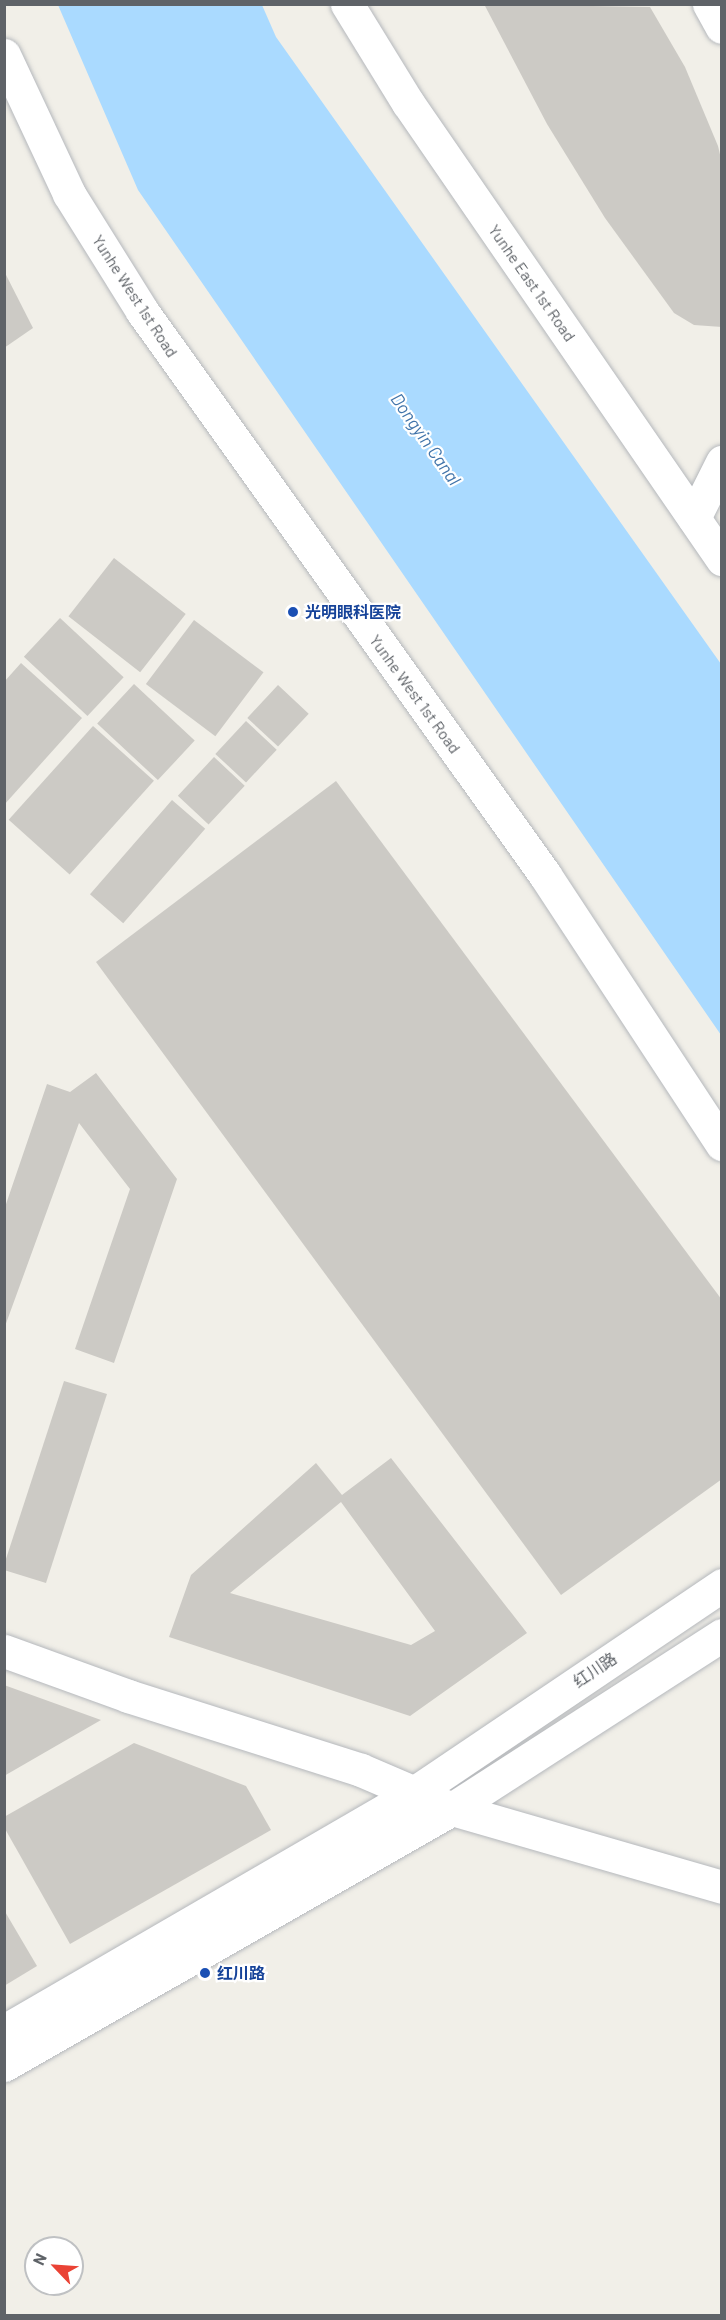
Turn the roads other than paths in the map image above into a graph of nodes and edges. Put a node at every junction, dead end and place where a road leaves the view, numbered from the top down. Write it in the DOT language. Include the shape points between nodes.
graph roads {
  1 [pos="347,4"];
  2 [pos="709,4"];
  3 [pos="722,27"];
  4 [pos="4,55"];
  5 [pos="722,462"];
  6 [pos="694,518"];
  7 [pos="722,559"];
  8 [pos="722,1144"];
  9 [pos="722,1585"];
  10 [pos="722,1635"];
  11 [pos="4,1651"];
  12 [pos="414,1793"];
  13 [pos="452,1809"];
  14 [pos="722,1887"];
  15 [pos="4,2031"];
  16 [pos="4,2065"];
  1 -- 6 [label="street, Yunhe East 1st Road" via="408,103"];
  2 -- 3 [label="street"];
  4 -- 8 [label="street, Yunhe West 1st Road" via="69,194 142,311 544,875"];
  5 -- 6 [label="street"];
  6 -- 7 [label="street, Yunhe East 1st Road"];
  9 -- 12 [label="street, 红川路"];
  10 -- 13 [label="street"];
  11 -- 12 [label="street" via="128,1696 361,1770"];
  12 -- 13 [label="street"];
  12 -- 15 [label="street, 红川路"];
  13 -- 14 [label="street"];
  13 -- 16 [label="street"];
}
